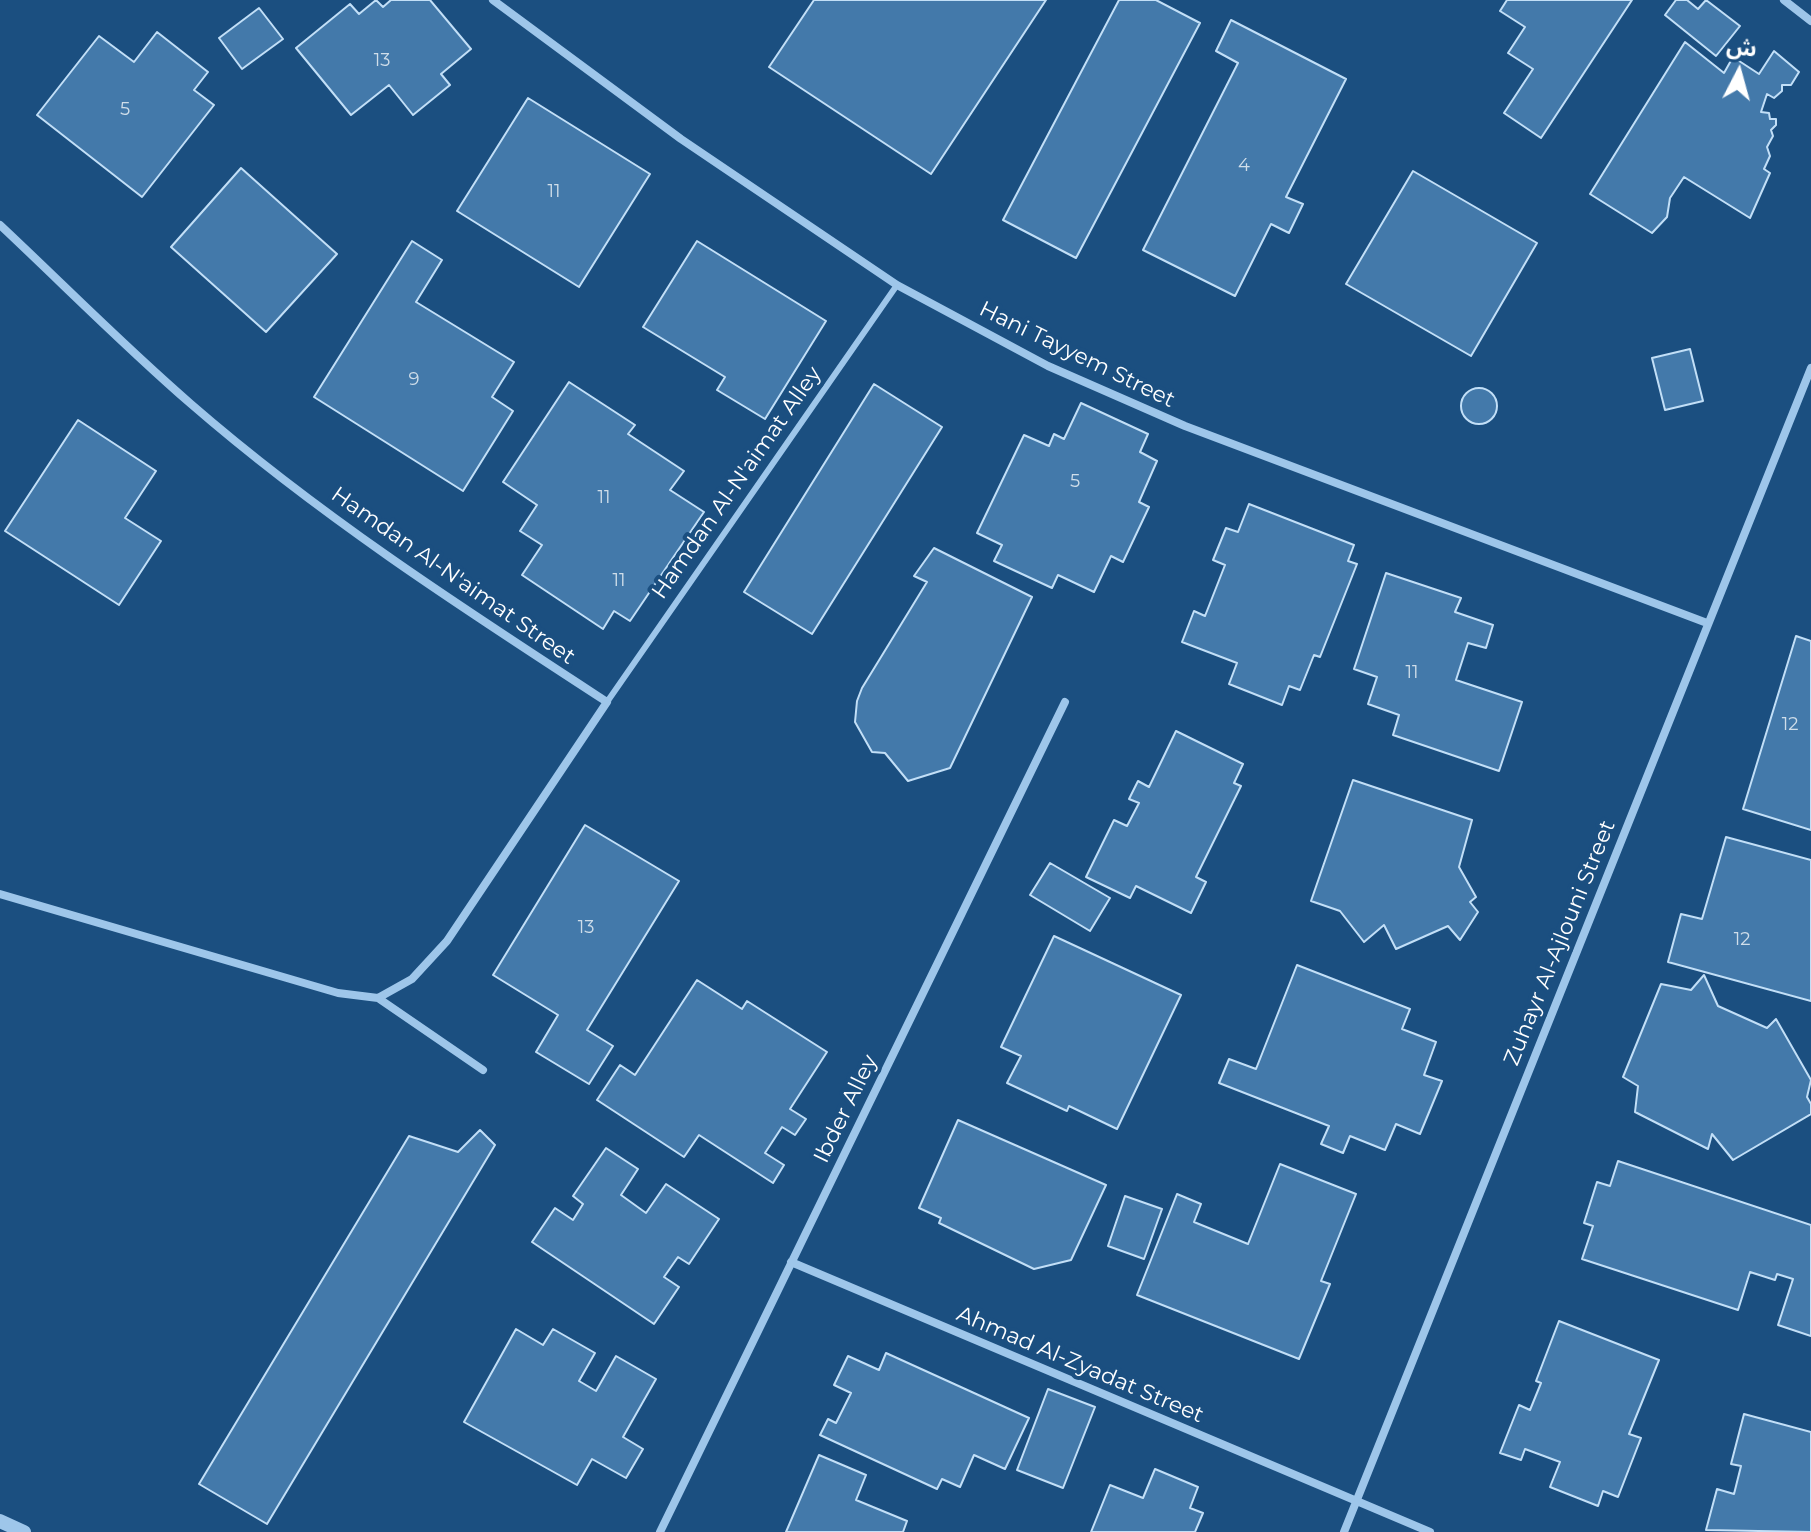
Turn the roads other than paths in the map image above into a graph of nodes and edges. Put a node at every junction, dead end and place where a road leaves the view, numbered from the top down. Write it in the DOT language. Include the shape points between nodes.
graph roads {
  1 [pos="493,0"];
  2 [pos="1784,0"];
  3 [pos="1811,21"];
  4 [pos="0,225"];
  5 [pos="897,285"];
  6 [pos="1811,368"];
  7 [pos="1707,623"];
  8 [pos="607,702"];
  9 [pos="1065,702"];
  10 [pos="0,894"];
  11 [pos="378,998"];
  12 [pos="483,1070"];
  13 [pos="791,1262"];
  14 [pos="1355,1501"];
  15 [pos="0,1521"];
  16 [pos="24,1532"];
  17 [pos="660,1532"];
  18 [pos="1344,1532"];
  19 [pos="1430,1532"];
  1 -- 5 [label="street, Hani Tayyem Street" via="668,130"];
  2 -- 3 [label="street"];
  4 -- 8 [label="street, Hamdan Al-N'aimat Street" via="191,404 309,498 474,616"];
  5 -- 7 [label="street, Hani Tayyem Street" via="1048,366 1185,426"];
  5 -- 8 [label="lane, Hamdan Al-N'aimat Alley"];
  6 -- 7 [label="street, Zuhayr Al-Ajlouni Street"];
  7 -- 14 [label="street, Zuhayr Al-Ajlouni Street"];
  8 -- 11 [label="street" via="447,941 412,979"];
  9 -- 13 [label="street, Ibder Alley"];
  10 -- 11 [label="street" via="338,993"];
  11 -- 12 [label="street"];
  13 -- 14 [label="street, Ahmad Al-Zyadat Street"];
  13 -- 17 [label="street, Ibder Alley"];
  14 -- 18 [label="street, Zuhayr Al-Ajlouni Street"];
  14 -- 19 [label="street, Ahmad Al-Zyadat Street"];
  15 -- 16 [label="street"];
}
